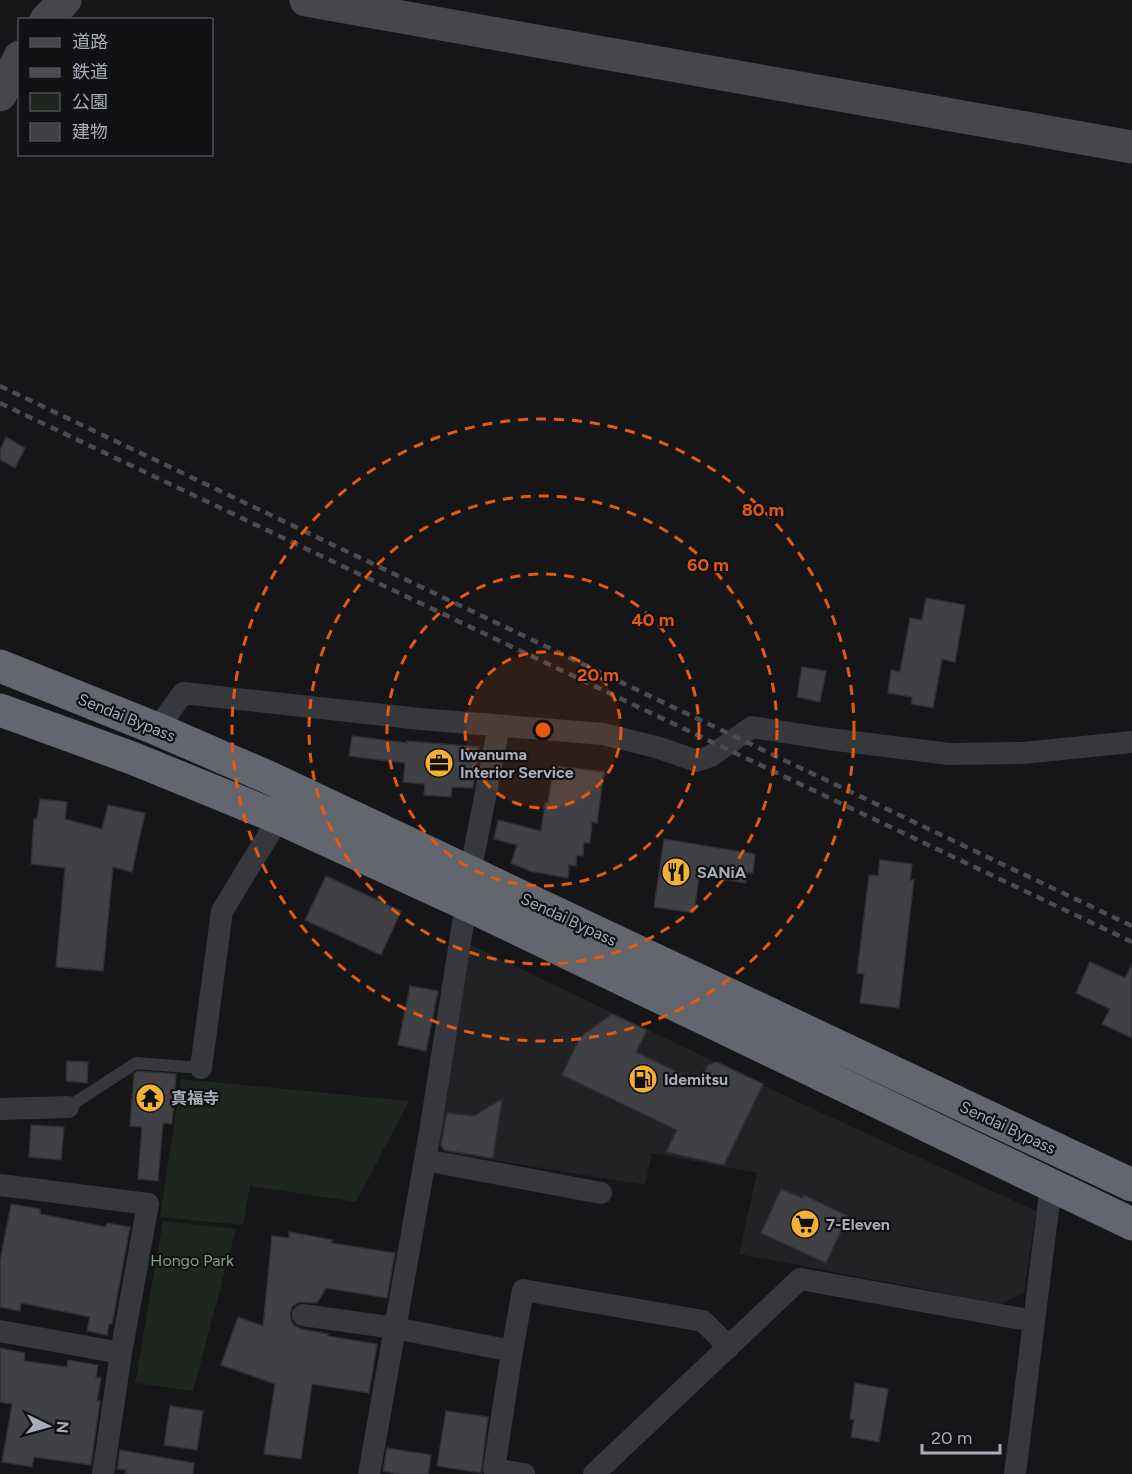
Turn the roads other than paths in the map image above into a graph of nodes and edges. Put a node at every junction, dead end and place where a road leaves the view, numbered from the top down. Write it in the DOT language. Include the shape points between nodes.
graph roads {
  1 [pos="64,0"];
  2 [pos="306,0"];
  3 [pos="48,18"];
  4 [pos="18,61"];
  5 [pos="0,95"];
  6 [pos="1132,147"];
  7 [pos="0,666"];
  8 [pos="0,710"];
  9 [pos="499,726"];
  10 [pos="157,729"];
  11 [pos="1132,742"];
  12 [pos="279,818"];
  13 [pos="468,888"];
  14 [pos="201,1068"];
  15 [pos="68,1107"];
  16 [pos="0,1110"];
  17 [pos="425,1160"];
  18 [pos="0,1185"];
  19 [pos="1051,1185"];
  20 [pos="1132,1185"];
  21 [pos="601,1193"];
  22 [pos="1132,1224"];
  23 [pos="303,1315"];
  24 [pos="1033,1321"];
  25 [pos="395,1328"];
  26 [pos="0,1331"];
  27 [pos="729,1347"];
  28 [pos="512,1351"];
  29 [pos="121,1353"];
  30 [pos="103,1474"];
  31 [pos="369,1474"];
  32 [pos="524,1474"];
  33 [pos="594,1474"];
  34 [pos="1015,1474"];
  1 -- 3 [label="street"];
  2 -- 6 [label="street"];
  4 -- 5 [label="street"];
  7 -- 10 [label="highway, Sendai Bypass"];
  8 -- 12 [label="highway, Sendai Bypass"];
  9 -- 10 [label="street" via="183,693"];
  9 -- 11 [label="street" via="603,734 697,761 711,756 752,727 950,754 1023,753"];
  9 -- 13 [label="street"];
  10 -- 13 [label="highway, Sendai Bypass" via="270,778"];
  12 -- 13 [label="highway, Sendai Bypass"];
  12 -- 14 [label="street" via="222,911"];
  13 -- 17 [label="street"];
  13 -- 19 [label="highway, Sendai Bypass"];
  13 -- 20 [label="highway, Sendai Bypass"];
  14 -- 15 [label="lane" via="136,1063"];
  15 -- 16 [label="street"];
  17 -- 21 [label="street"];
  17 -- 25 [label="street"];
  18 -- 29 [label="street" via="148,1204"];
  19 -- 22 [label="highway, Sendai Bypass"];
  19 -- 24 [label="street"];
  23 -- 25 [label="street"];
  24 -- 27 [label="street" via="800,1279"];
  24 -- 34 [label="street"];
  25 -- 28 [label="street"];
  25 -- 31 [label="street"];
  26 -- 29 [label="street"];
  27 -- 28 [label="street" via="703,1321 523,1290"];
  27 -- 33 [label="street"];
  28 -- 32 [label="street" via="494,1469"];
  29 -- 30 [label="street"];
}
